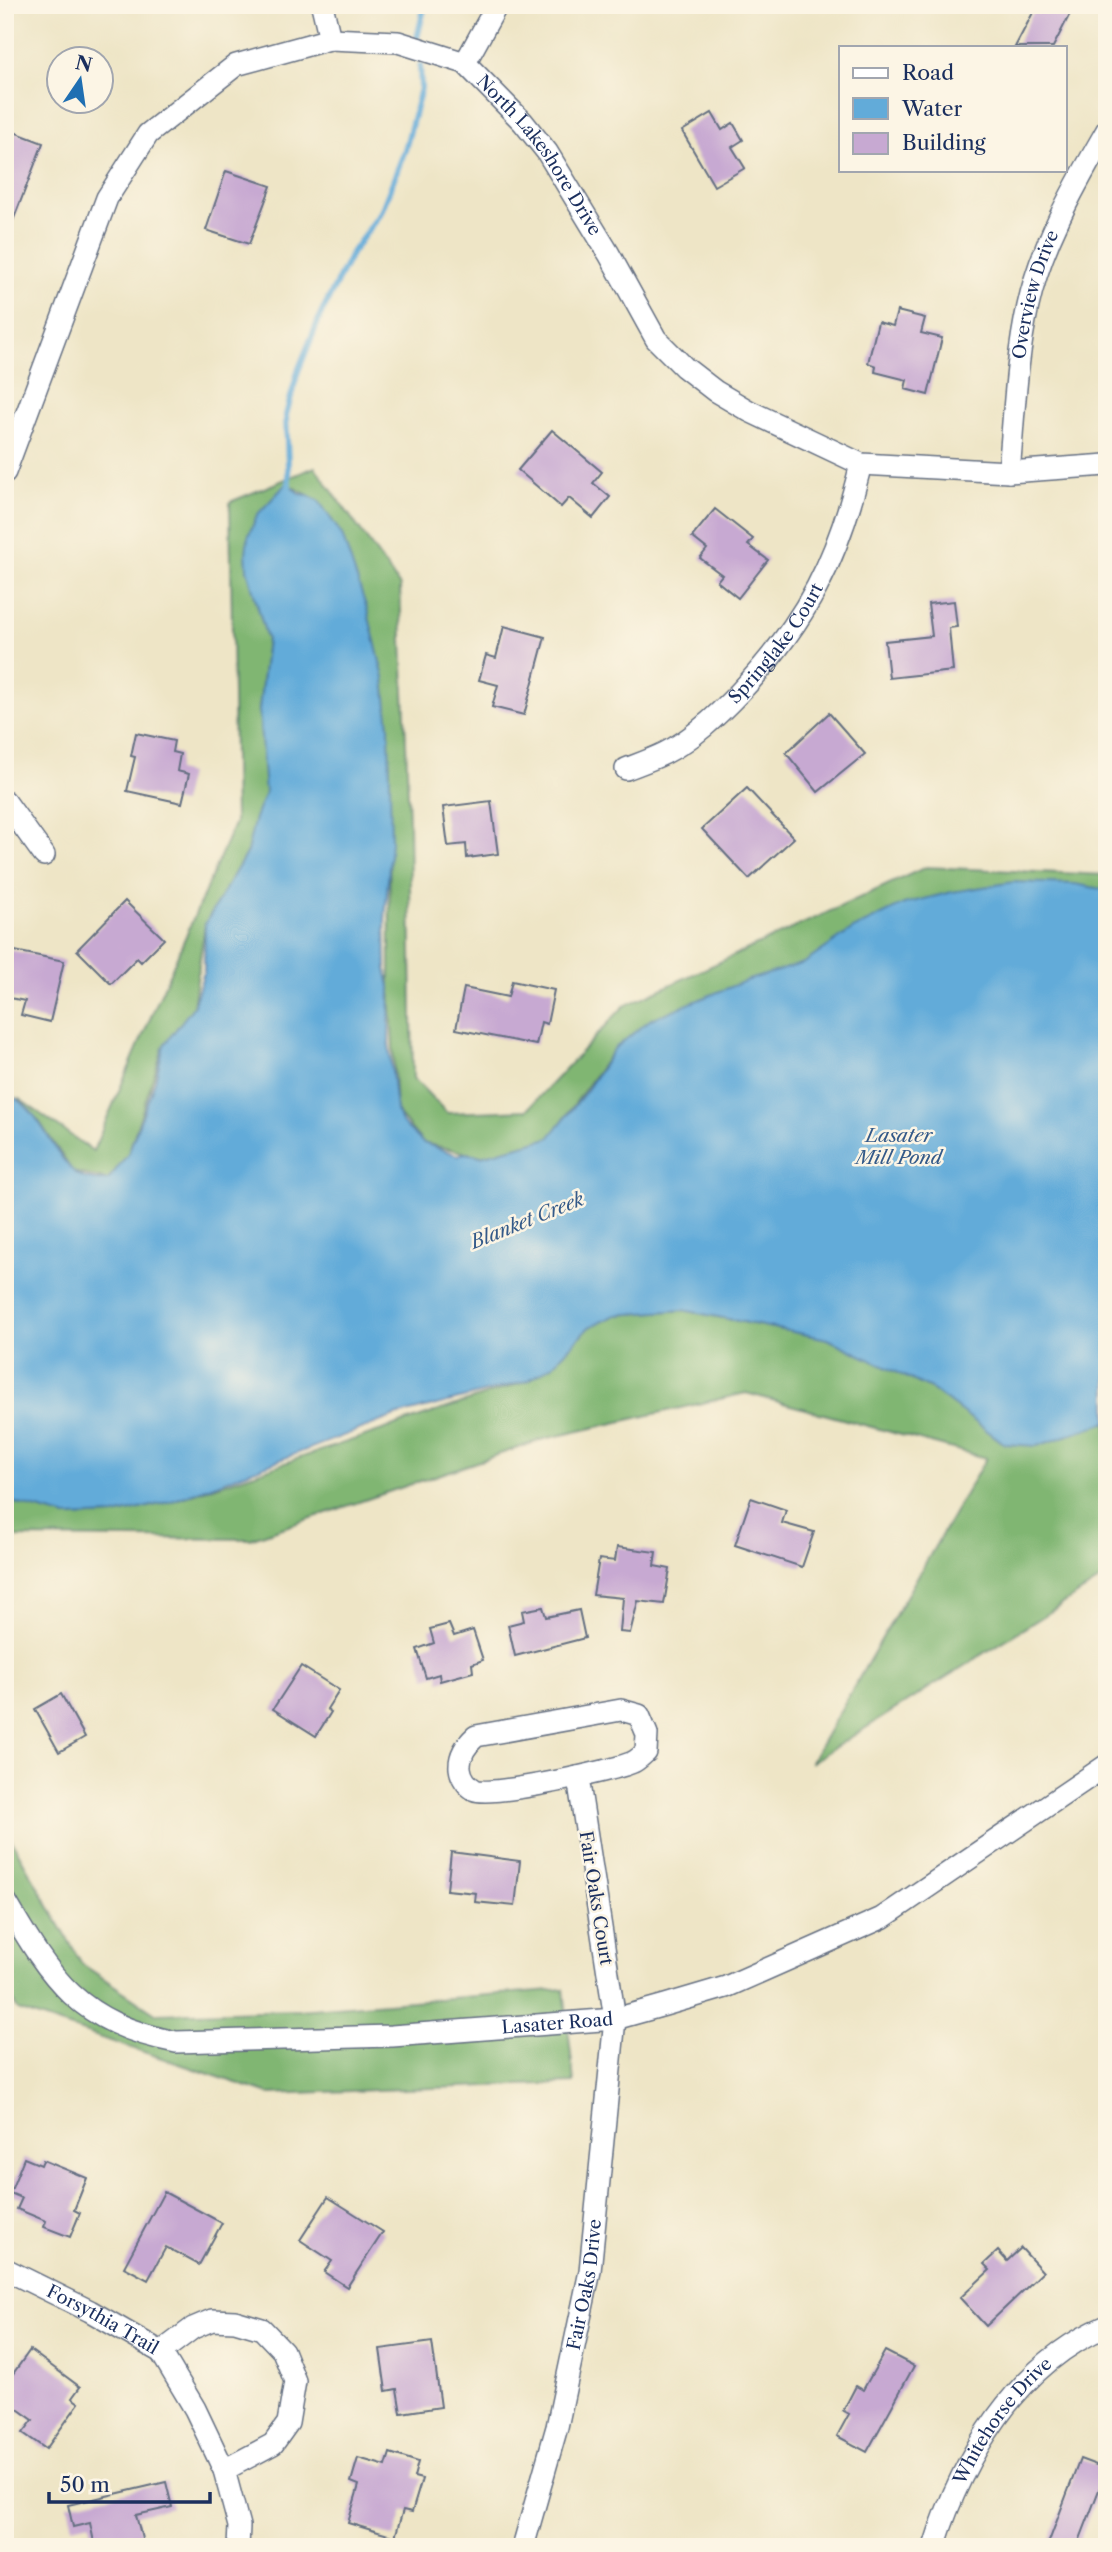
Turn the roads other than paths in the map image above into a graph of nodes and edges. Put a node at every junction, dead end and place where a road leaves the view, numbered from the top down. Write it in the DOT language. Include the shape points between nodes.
graph roads {
  1 [pos="322,5"];
  2 [pos="497,5"];
  3 [pos="330,39"];
  4 [pos="465,63"];
  5 [pos="1107,130"];
  6 [pos="861,464"];
  7 [pos="1107,465"];
  8 [pos="5,472"];
  9 [pos="1009,472"];
  10 [pos="626,769"];
  11 [pos="5,801"];
  12 [pos="44,855"];
  13 [pos="1107,1765"];
  14 [pos="578,1776"];
  15 [pos="5,1900"];
  16 [pos="615,2019"];
  17 [pos="5,2269"];
  18 [pos="1107,2326"];
  19 [pos="161,2352"];
  20 [pos="224,2470"];
  21 [pos="238,2547"];
  22 [pos="523,2547"];
  23 [pos="934,2547"];
  1 -- 3 [label="street"];
  2 -- 4 [label="street"];
  3 -- 4 [label="street, North Lakeshore Drive" via="398,42"];
  3 -- 8 [label="street, North Lakeshore Drive" via="236,65 148,134 107,198"];
  4 -- 6 [label="street, North Lakeshore Drive" via="547,152 665,349 715,391 749,411"];
  5 -- 9 [label="street, Overview Drive" via="1052,233 1028,304"];
  6 -- 9 [label="street, North Lakeshore Drive"];
  6 -- 10 [label="street, Springlake Court" via="849,515 819,586 770,660 698,732"];
  7 -- 9 [label="street, North Lakeshore Drive"];
  11 -- 12 [label="street"];
  13 -- 16 [label="street, Lasater Road" via="881,1918 726,1986"];
  14 -- 14 [label="street" via="635,1762 646,1752 647,1734 639,1715 621,1710 476,1736 461,1756 460,1770 476,1791"];
  14 -- 16 [label="street, Fair Oaks Court"];
  15 -- 16 [label="street, Lasater Road" via="45,1966 86,2007 135,2032 176,2042 392,2036"];
  16 -- 22 [label="street, Fair Oaks Drive" via="590,2271 557,2427"];
  17 -- 19 [label="street, Forsythia Trail"];
  18 -- 23 [label="street, Whitehorse Drive" via="1060,2352 1009,2403 979,2446"];
  19 -- 20 [label="street, Forsythia Trail"];
  19 -- 20 [label="street" via="212,2320 262,2329 283,2351 295,2381 288,2423 273,2444"];
  20 -- 21 [label="street, Forsythia Trail" via="239,2526"];
}
